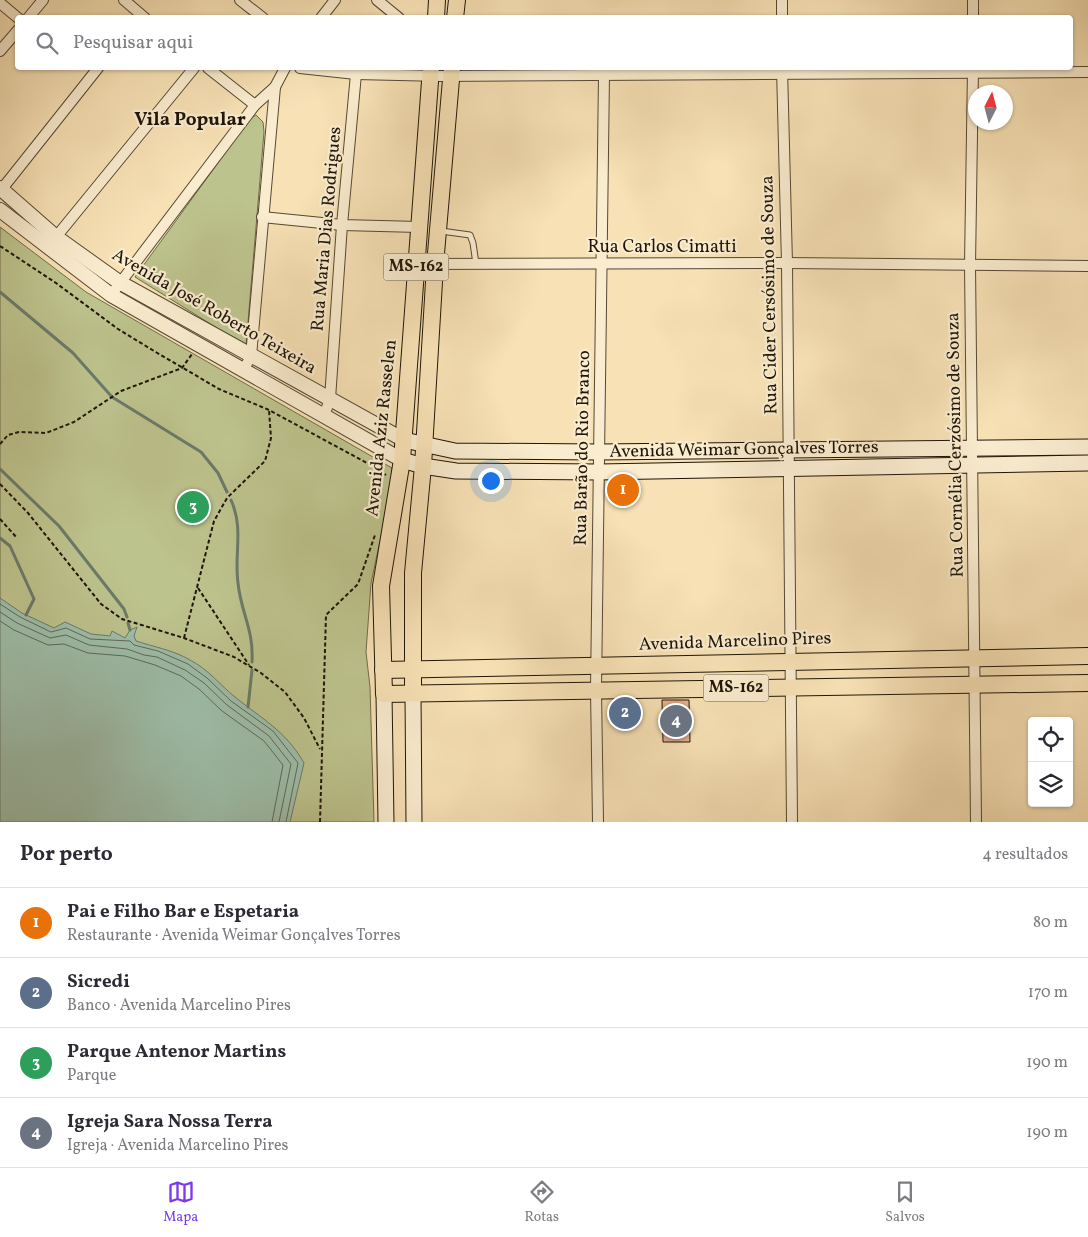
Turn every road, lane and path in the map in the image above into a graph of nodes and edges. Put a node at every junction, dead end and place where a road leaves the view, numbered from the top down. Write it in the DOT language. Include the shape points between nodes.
graph roads {
  1 [pos="43,0"];
  2 [pos="124,0"];
  3 [pos="240,0"];
  4 [pos="335,0"];
  5 [pos="377,0"];
  6 [pos="437,0"];
  7 [pos="457,0"];
  8 [pos="782,0"];
  9 [pos="973,0"];
  10 [pos="0,3"];
  11 [pos="30,15"];
  12 [pos="141,15"];
  13 [pos="259,15"];
  14 [pos="324,15"];
  15 [pos="395,15"];
  16 [pos="436,15"];
  17 [pos="456,15"];
  18 [pos="782,15"];
  19 [pos="973,15"];
  20 [pos="15,16"];
  21 [pos="15,34"];
  22 [pos="0,52"];
  23 [pos="96,70"];
  24 [pos="192,70"];
  25 [pos="211,70"];
  26 [pos="285,70"];
  27 [pos="319,70"];
  28 [pos="973,70"];
  29 [pos="782,71"];
  30 [pos="441,72"];
  31 [pos="1088,72"];
  32 [pos="356,74"];
  33 [pos="604,75"];
  34 [pos="275,88"];
  35 [pos="255,105"];
  36 [pos="1,189"];
  37 [pos="0,210"];
  38 [pos="262,217"];
  39 [pos="342,224"];
  40 [pos="419,227"];
  41 [pos="438,231"];
  42 [pos="56,237"];
  43 [pos="0,246"];
  44 [pos="787,263"];
  45 [pos="416,264"];
  46 [pos="435,264"];
  47 [pos="476,264"];
  48 [pos="601,264"];
  49 [pos="970,265"];
  50 [pos="1088,266"];
  51 [pos="119,282"];
  52 [pos="111,295"];
  53 [pos="200,344"];
  54 [pos="251,356"];
  55 [pos="182,368"];
  56 [pos="244,369"];
  57 [pos="330,398"];
  58 [pos="269,410"];
  59 [pos="324,416"];
  60 [pos="404,440"];
  61 [pos="0,444"];
  62 [pos="424,446"];
  63 [pos="1088,447"];
  64 [pos="971,449"];
  65 [pos="789,450"];
  66 [pos="599,452"];
  67 [pos="402,460"];
  68 [pos="1088,463"];
  69 [pos="972,465"];
  70 [pos="423,466"];
  71 [pos="789,467"];
  72 [pos="599,472"];
  73 [pos="389,482"];
  74 [pos="0,484"];
  75 [pos="0,518"];
  76 [pos="376,532"];
  77 [pos="17,538"];
  78 [pos="198,588"];
  79 [pos="184,638"];
  80 [pos="1088,656"];
  81 [pos="976,657"];
  82 [pos="791,660"];
  83 [pos="249,666"];
  84 [pos="596,666"];
  85 [pos="413,669"];
  86 [pos="383,670"];
  87 [pos="1088,684"];
  88 [pos="976,685"];
  89 [pos="791,688"];
  90 [pos="596,689"];
  91 [pos="413,693"];
  92 [pos="384,694"];
  93 [pos="321,751"];
  94 [pos="320,822"];
  95 [pos="386,822"];
  96 [pos="414,822"];
  97 [pos="598,822"];
  98 [pos="792,822"];
  99 [pos="976,822"];
  1 -- 11 [label="street"];
  2 -- 12 [label="street"];
  3 -- 13 [label="street"];
  4 -- 14 [label="street"];
  5 -- 15 [label="street"];
  6 -- 16 [label="main road"];
  7 -- 17 [label="main road"];
  8 -- 18 [label="street"];
  9 -- 19 [label="street"];
  10 -- 20 [label="street"];
  21 -- 22 [label="street"];
  23 -- 36 [label="street"];
  24 -- 42 [label="street"];
  25 -- 35 [label="street"];
  26 -- 34 [label="street"];
  27 -- 32 [label="street"];
  28 -- 29 [label="street"];
  28 -- 31 [label="street"];
  28 -- 49 [label="street, Rua Cornélia Cerzósimo de Souza"];
  29 -- 33 [label="street"];
  29 -- 44 [label="street, Rua Cider Cersósimo de Souza"];
  30 -- 32 [label="street"];
  30 -- 33 [label="street"];
  30 -- 40 [label="main road, Avenida Aziz Rasselen / MS-162"];
  30 -- 41 [label="main road, MS-162"];
  32 -- 39 [label="street, Rua Maria Dias Rodrigues"];
  33 -- 48 [label="street, Rua Barão do Rio Branco"];
  34 -- 35 [label="street"];
  34 -- 38 [label="street"];
  35 -- 51 [label="street"];
  36 -- 42 [label="street, Avenida José Roberto Teixeira"];
  37 -- 52 [label="street, Avenida José Roberto Teixeira"];
  38 -- 39 [label="street"];
  38 -- 54 [label="street"];
  39 -- 40 [label="street"];
  39 -- 57 [label="street, Rua Maria Dias Rodrigues"];
  40 -- 45 [label="main road, Avenida Aziz Rasselen / MS-162"];
  41 -- 46 [label="main road, MS-162"];
  41 -- 47 [label="lane" via="470,235"];
  42 -- 51 [label="street, Avenida José Roberto Teixeira"];
  43 -- 55 [label="path" via="118,329"];
  44 -- 48 [label="street, Rua Carlos Cimatti"];
  44 -- 49 [label="street, Rua Carlos Cimatti"];
  44 -- 65 [label="street, Rua Cider Cersósimo de Souza"];
  45 -- 46 [label="street, Rua Carlos Cimatti"];
  45 -- 60 [label="main road, Avenida Aziz Rasselen / MS-162"];
  46 -- 47 [label="street, Rua Carlos Cimatti"];
  46 -- 62 [label="main road, MS-162"];
  47 -- 48 [label="street, Rua Carlos Cimatti"];
  48 -- 66 [label="street, Rua Barão do Rio Branco"];
  49 -- 50 [label="street, Rua Carlos Cimatti"];
  49 -- 64 [label="street, Rua Cornélia Cerzósimo de Souza"];
  51 -- 52 [label="street"];
  51 -- 54 [label="street, Avenida José Roberto Teixeira"];
  52 -- 53 [label="street, Avenida José Roberto Teixeira"];
  53 -- 55 [label="path"];
  53 -- 56 [label="street, Avenida José Roberto Teixeira"];
  54 -- 56 [label="street"];
  54 -- 57 [label="street, Avenida José Roberto Teixeira"];
  55 -- 58 [label="path"];
  55 -- 61 [label="path" via="118,393 67,425 46,433 8,435"];
  56 -- 59 [label="street, Avenida José Roberto Teixeira"];
  57 -- 59 [label="street, Rua Maria Dias Rodrigues"];
  57 -- 60 [label="street, Avenida José Roberto Teixeira"];
  58 -- 73 [label="path" via="378,469"];
  58 -- 78 [label="path" via="271,438 265,461 228,498 214,521"];
  59 -- 67 [label="street, Avenida José Roberto Teixeira"];
  60 -- 62 [label="main road, Avenida José Roberto Teixeira"];
  60 -- 67 [label="main road, Avenida Aziz Rasselen / MS-162"];
  62 -- 66 [label="main road, Avenida Weimar Gonçalves Torres" via="455,452"];
  62 -- 70 [label="main road, MS-162"];
  63 -- 64 [label="main road, Avenida Weimar Gonçalves Torres"];
  64 -- 65 [label="main road, Avenida Weimar Gonçalves Torres"];
  64 -- 69 [label="street, Rua Cornélia Cerzósimo de Souza"];
  65 -- 66 [label="main road, Avenida Weimar Gonçalves Torres"];
  65 -- 71 [label="street, Rua Cider Cersósimo de Souza"];
  66 -- 72 [label="street, Rua Barão do Rio Branco"];
  67 -- 70 [label="main road, Avenida Weimar Gonçalves Torres"];
  67 -- 86 [label="main road, Avenida Aziz Rasselen / MS-162" via="381,586"];
  68 -- 69 [label="main road, Avenida Weimar Gonçalves Torres"];
  69 -- 71 [label="main road, Avenida Weimar Gonçalves Torres"];
  69 -- 81 [label="street, Rua Cornélia Cerzósimo de Souza"];
  70 -- 72 [label="main road, Avenida Weimar Gonçalves Torres" via="456,471"];
  70 -- 85 [label="main road, MS-162" via="412,573"];
  71 -- 72 [label="main road, Avenida Weimar Gonçalves Torres"];
  71 -- 82 [label="street, Rua Cider Cersósimo de Souza"];
  72 -- 84 [label="street, Rua Barão do Rio Branco"];
  74 -- 79 [label="path" via="28,513 101,604 122,618"];
  75 -- 77 [label="path"];
  76 -- 93 [label="path" via="358,584 326,614"];
  78 -- 79 [label="path"];
  78 -- 83 [label="path"];
  79 -- 83 [label="path"];
  80 -- 81 [label="main road, Avenida Marcelino Pires / MS-162"];
  81 -- 82 [label="main road, Avenida Marcelino Pires / MS-162"];
  81 -- 88 [label="street, Rua Cornélia Cerzósimo de Souza"];
  82 -- 84 [label="main road, Avenida Marcelino Pires / MS-162"];
  82 -- 89 [label="street, Rua Cider Cersósimo de Souza"];
  83 -- 93 [label="path" via="285,692 304,718"];
  84 -- 85 [label="main road, Avenida Marcelino Pires / MS-162"];
  84 -- 90 [label="street, Rua Barão do Rio Branco"];
  85 -- 86 [label="main road, Avenida Marcelino Pires / MS-162"];
  85 -- 91 [label="main road, MS-162"];
  86 -- 92 [label="main road, Avenida Aziz Rasselen / MS-162"];
  87 -- 88 [label="main road, MS-162"];
  88 -- 89 [label="main road, MS-162"];
  88 -- 99 [label="street, Rua Cornélia Cerzósimo de Souza"];
  89 -- 90 [label="main road, MS-162"];
  89 -- 98 [label="street, Rua Cider Cersósimo de Souza"];
  90 -- 91 [label="main road, MS-162"];
  90 -- 97 [label="street, Rua Barão do Rio Branco"];
  91 -- 92 [label="main road, MS-162"];
  91 -- 96 [label="main road"];
  92 -- 95 [label="main road, Avenida Aziz Rasselen"];
  93 -- 94 [label="path"];
}
